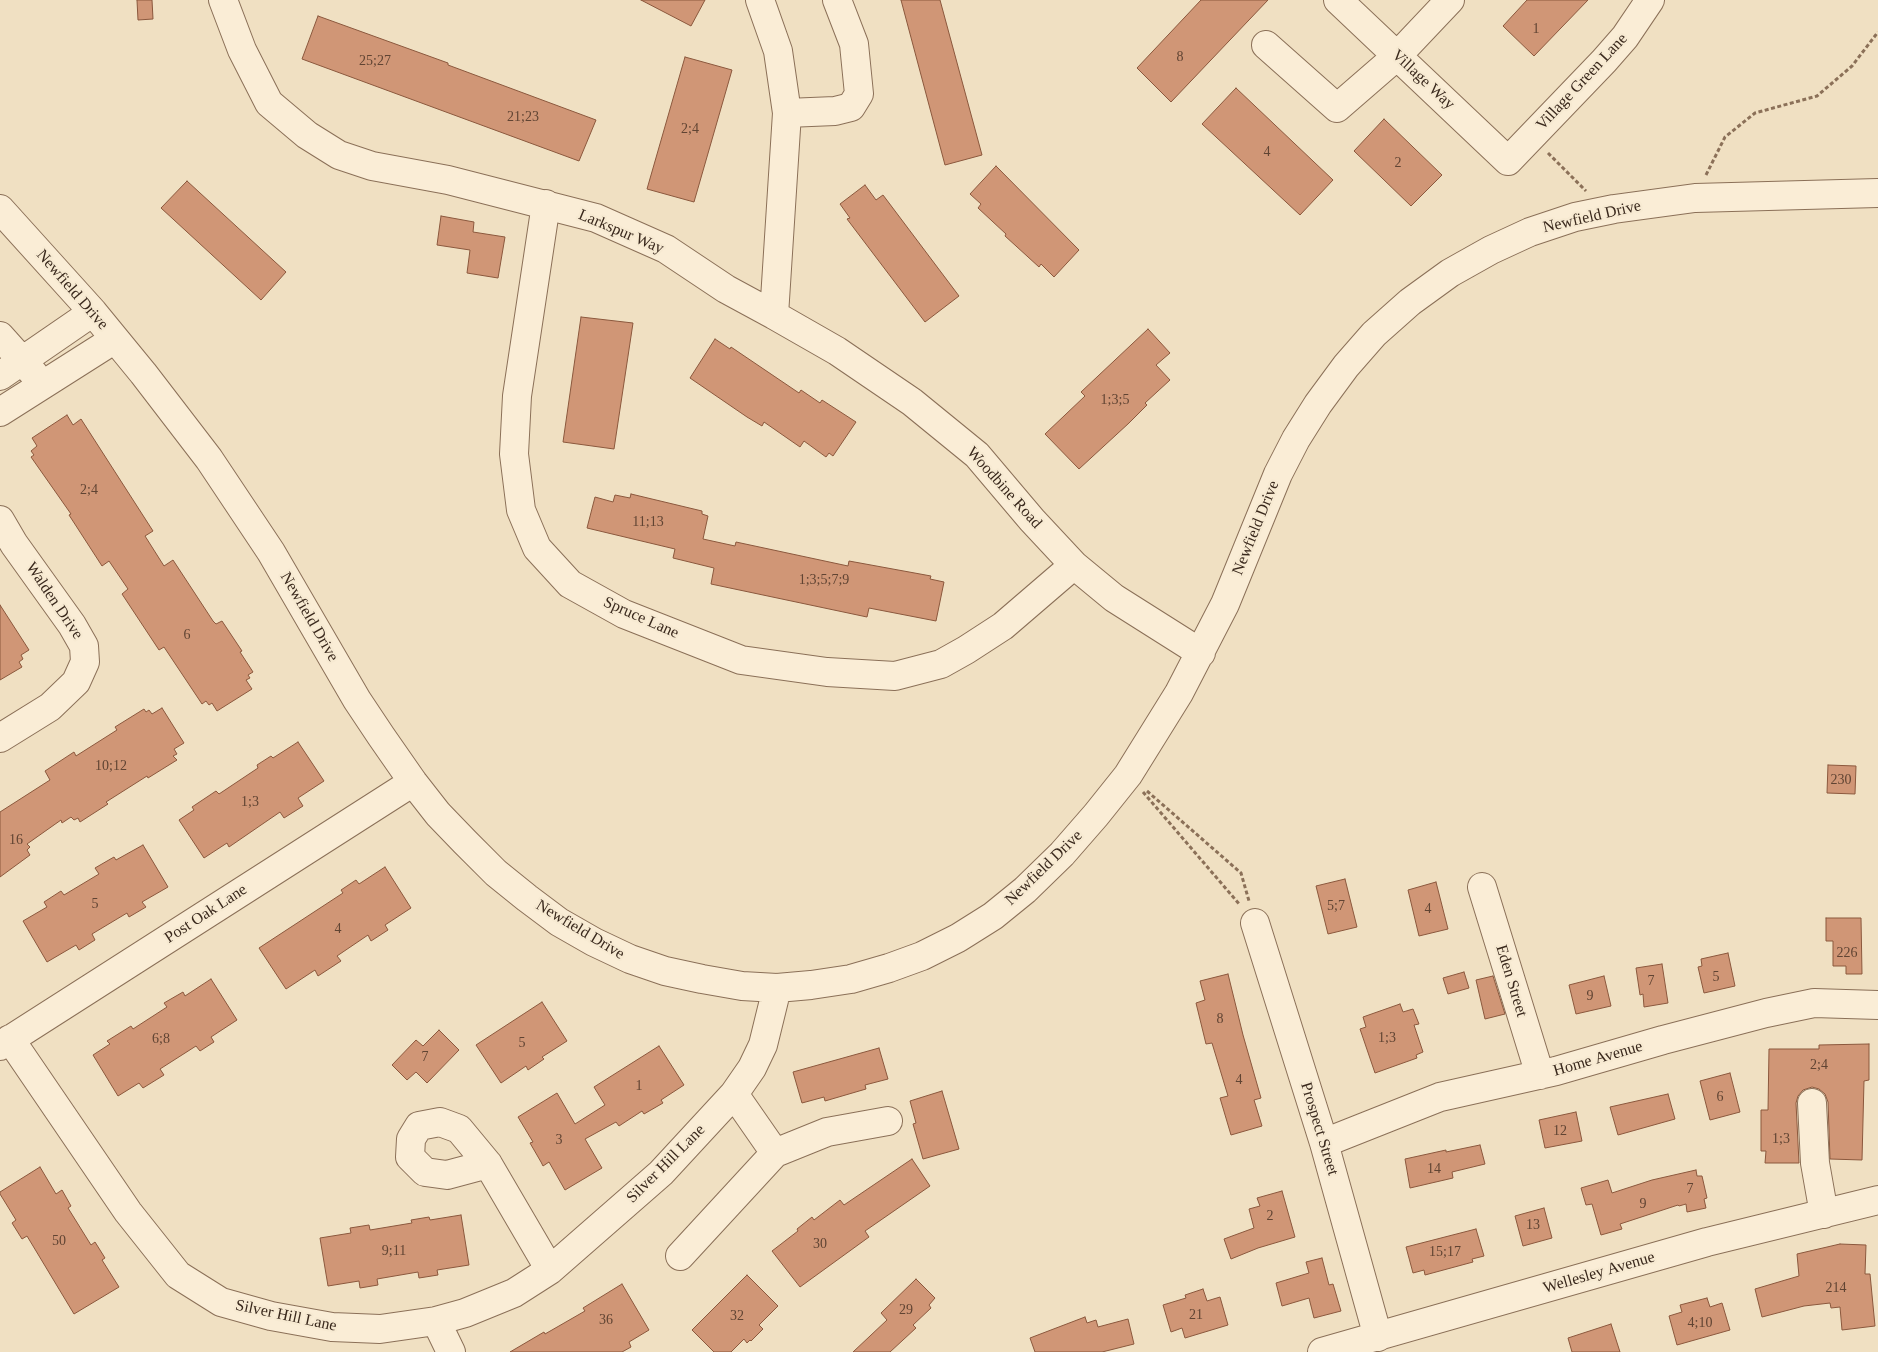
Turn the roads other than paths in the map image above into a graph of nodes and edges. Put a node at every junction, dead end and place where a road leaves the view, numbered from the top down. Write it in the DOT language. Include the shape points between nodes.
graph roads {
  1 [pos="224,0"];
  2 [pos="760,0"];
  3 [pos="837,0"];
  4 [pos="1338,0"];
  5 [pos="1450,0"];
  6 [pos="1650,0"];
  7 [pos="1266,45"];
  8 [pos="1397,56"];
  9 [pos="787,113"];
  10 [pos="1508,161"];
  11 [pos="1878,193"];
  12 [pos="546,204"];
  13 [pos="0,209"];
  14 [pos="93,312"];
  15 [pos="774,315"];
  16 [pos="0,336"];
  17 [pos="115,339"];
  18 [pos="22,361"];
  19 [pos="0,376"];
  20 [pos="42,385"];
  21 [pos="0,412"];
  22 [pos="0,520"];
  23 [pos="7,548"];
  24 [pos="1074,565"];
  25 [pos="1201,653"];
  26 [pos="0,738"];
  27 [pos="413,782"];
  28 [pos="1482,887"];
  29 [pos="1255,923"];
  30 [pos="777,988"];
  31 [pos="1878,1005"];
  32 [pos="5,1043"];
  33 [pos="1540,1075"];
  34 [pos="734,1094"];
  35 [pos="1812,1103"];
  36 [pos="888,1121"];
  37 [pos="1324,1143"];
  38 [pos="775,1153"];
  39 [pos="488,1164"];
  40 [pos="1878,1200"];
  41 [pos="1824,1214"];
  42 [pos="680,1256"];
  43 [pos="550,1270"];
  44 [pos="436,1321"];
  45 [pos="1378,1337"];
  46 [pos="451,1352"];
  47 [pos="1322,1352"];
  1 -- 12 [label="street, Larkspur Way" via="242,50 269,103 307,135 339,154 372,166 448,180"];
  2 -- 9 [label="street" via="778,52"];
  3 -- 9 [label="street" via="854,44 859,94 851,107"];
  4 -- 8 [label="street, Village Way"];
  5 -- 8 [label="street"];
  6 -- 10 [label="street, Village Green Lane" via="1604,62"];
  7 -- 8 [label="street" via="1337,108"];
  8 -- 10 [label="street, Village Way"];
  9 -- 15 [label="street"];
  11 -- 25 [label="street, Newfield Drive" via="1695,198 1604,211 1530,232 1450,273 1374,334 1318,404 1278,474 1243,562"];
  12 -- 15 [label="street, Larkspur Way" via="596,218 666,249 726,289"];
  12 -- 24 [label="street, Spruce Lane" via="516,396 514,454 521,510 538,548 570,584 624,614 741,660 827,672 894,676 941,664 966,650 1003,626"];
  13 -- 14 [label="street, Newfield Drive"];
  14 -- 17 [label="street, Newfield Drive"];
  14 -- 18 [label="street"];
  15 -- 24 [label="street, Woodbine Road" via="837,351 912,402 962,442"];
  16 -- 18 [label="street"];
  17 -- 20 [label="street"];
  17 -- 27 [label="street, Newfield Drive" via="209,459 291,583 357,700"];
  18 -- 19 [label="street"];
  18 -- 20 [label="street"];
  20 -- 21 [label="street"];
  22 -- 23 [label="street, Walden Drive"];
  23 -- 26 [label="street, Walden Drive" via="72,624 84,646 85,662 76,682 50,707"];
  24 -- 25 [label="street, Woodbine Road" via="1114,598"];
  25 -- 30 [label="street, Newfield Drive" via="1128,775 1073,841 1025,890 993,916 922,956 851,979"];
  27 -- 30 [label="street, Newfield Drive" via="438,814 496,873 560,922 594,942 665,971 742,986"];
  27 -- 32 [label="street, Post Oak Lane"];
  28 -- 33 [label="street, Eden Street"];
  29 -- 37 [label="street, Prospect Street"];
  30 -- 34 [label="street, Silver Hill Lane" via="763,1044 752,1068"];
  31 -- 33 [label="street, Home Avenue" via="1814,1003 1785,1009"];
  32 -- 44 [label="street, Silver Hill Lane" via="178,1275 221,1302 324,1326 380,1329"];
  33 -- 37 [label="street, Home Avenue" via="1440,1097"];
  34 -- 38 [label="street"];
  34 -- 43 [label="street, Silver Hill Lane" via="661,1173"];
  35 -- 41 [label="street" via="1815,1163"];
  36 -- 38 [label="street" via="827,1132"];
  37 -- 45 [label="street, Prospect Street"];
  38 -- 42 [label="street"];
  39 -- 43 [label="street"];
  40 -- 41 [label="street, Wellesley Avenue"];
  41 -- 45 [label="street, Wellesley Avenue" via="1707,1242"];
  43 -- 44 [label="street, Silver Hill Lane" via="514,1293"];
  44 -- 46 [label="street"];
  45 -- 47 [label="street, Wellesley Avenue"];
}
